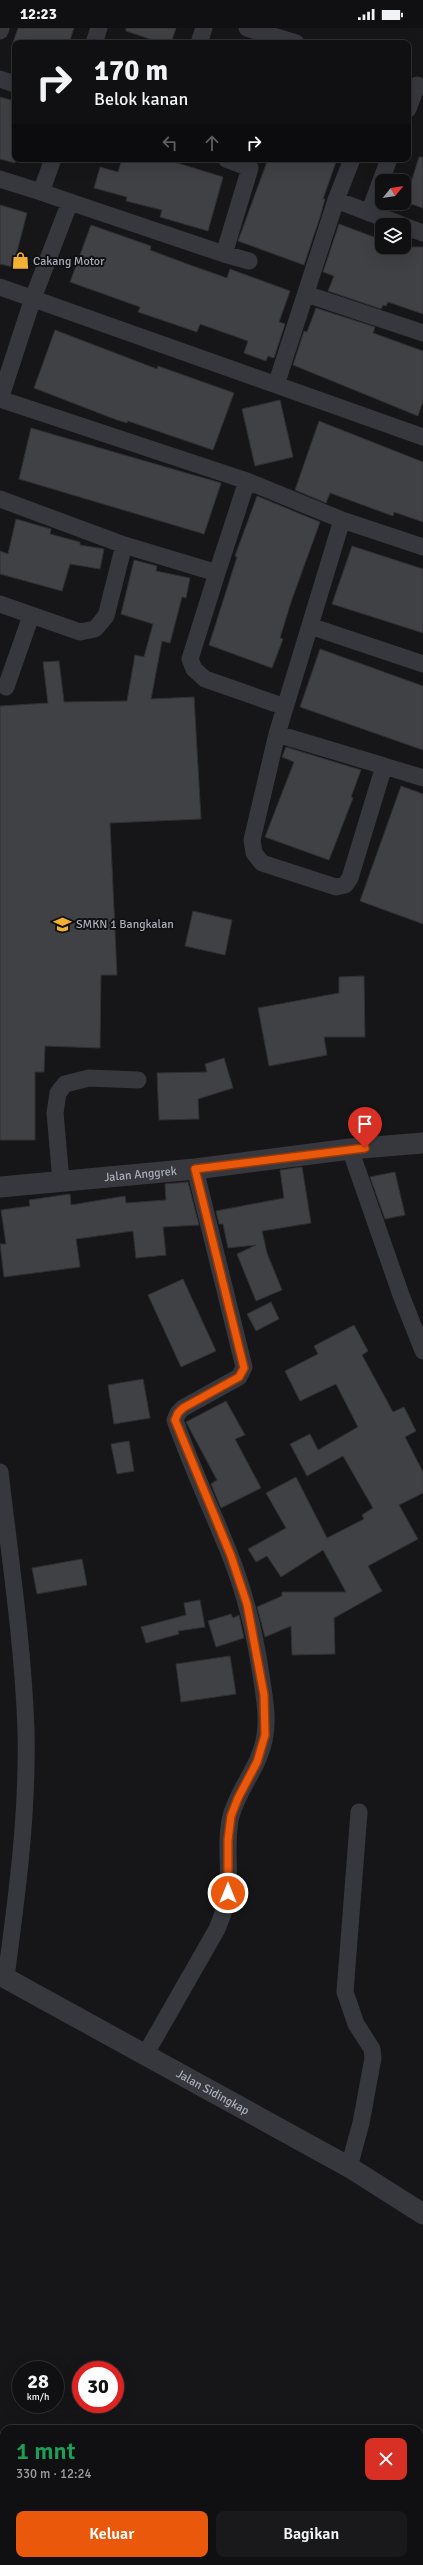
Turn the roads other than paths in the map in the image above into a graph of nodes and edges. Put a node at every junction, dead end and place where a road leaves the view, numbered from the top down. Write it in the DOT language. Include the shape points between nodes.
graph roads {
  1 [pos="1,28"];
  2 [pos="99,28"];
  3 [pos="204,28"];
  4 [pos="247,28"];
  5 [pos="0,31"];
  6 [pos="95,40"];
  7 [pos="200,40"];
  8 [pos="284,40"];
  9 [pos="0,79"];
  10 [pos="12,83"];
  11 [pos="416,85"];
  12 [pos="411,100"];
  13 [pos="52,162"];
  14 [pos="351,162"];
  15 [pos="388,162"];
  16 [pos="252,163"];
  17 [pos="0,179"];
  18 [pos="41,192"];
  19 [pos="336,200"];
  20 [pos="70,202"];
  21 [pos="369,213"];
  22 [pos="383,218"];
  23 [pos="411,228"];
  24 [pos="423,233"];
  25 [pos="224,254"];
  26 [pos="249,261"];
  27 [pos="0,288"];
  28 [pos="306,294"];
  29 [pos="33,298"];
  30 [pos="423,333"];
  31 [pos="276,385"];
  32 [pos="0,400"];
  33 [pos="423,437"];
  34 [pos="247,481"];
  35 [pos="0,498"];
  36 [pos="342,520"];
  37 [pos="124,545"];
  38 [pos="423,547"];
  39 [pos="217,573"];
  40 [pos="0,604"];
  41 [pos="31,616"];
  42 [pos="310,626"];
  43 [pos="423,664"];
  44 [pos="6,687"];
  45 [pos="285,707"];
  46 [pos="277,734"];
  47 [pos="384,766"];
  48 [pos="423,778"];
  49 [pos="138,1080"];
  50 [pos="423,1143"];
  51 [pos="350,1149"];
  52 [pos="195,1169"];
  53 [pos="61,1181"];
  54 [pos="0,1187"];
  55 [pos="423,1351"];
  56 [pos="0,1472"];
  57 [pos="359,1812"];
  58 [pos="3,1976"];
  59 [pos="145,2055"];
  60 [pos="349,2167"];
  61 [pos="423,2214"];
  1 -- 5 [label="street"];
  2 -- 6 [label="street"];
  3 -- 7 [label="street"];
  4 -- 8 [label="street"];
  9 -- 10 [label="street"];
  11 -- 12 [label="street"];
  13 -- 18 [label="street"];
  14 -- 19 [label="street"];
  15 -- 21 [label="street"];
  16 -- 25 [label="street"];
  17 -- 18 [label="street"];
  18 -- 20 [label="street"];
  19 -- 21 [label="street"];
  19 -- 28 [label="street"];
  20 -- 25 [label="street"];
  20 -- 29 [label="street"];
  21 -- 22 [label="street"];
  23 -- 24 [label="street"];
  25 -- 26 [label="street"];
  27 -- 29 [label="street"];
  28 -- 30 [label="street"];
  28 -- 31 [label="street"];
  29 -- 31 [label="street"];
  29 -- 32 [label="street"];
  31 -- 33 [label="street"];
  32 -- 34 [label="street"];
  34 -- 36 [label="street"];
  34 -- 39 [label="street"];
  35 -- 37 [label="street"];
  36 -- 38 [label="street"];
  36 -- 42 [label="street"];
  37 -- 39 [label="street"];
  37 -- 41 [label="street" via="106,616 95,629 80,632"];
  39 -- 45 [label="street" via="190,659 194,669 205,679"];
  40 -- 41 [label="street"];
  41 -- 44 [label="street"];
  42 -- 43 [label="street"];
  42 -- 45 [label="street"];
  45 -- 46 [label="street"];
  46 -- 47 [label="street"];
  46 -- 47 [label="street" via="252,840 254,853 262,863 336,887 345,885 350,878"];
  47 -- 48 [label="street"];
  49 -- 53 [label="street" via="89,1078 65,1084 58,1093 55,1113"];
  50 -- 51 [label="street, Jalan Anggrek"];
  51 -- 52 [label="street, Jalan Anggrek"];
  51 -- 55 [label="street"];
  52 -- 53 [label="street, Jalan Anggrek"];
  52 -- 59 [label="street" via="244,1368 239,1377 183,1408 175,1420 231,1556 247,1604 264,1695 265,1735 257,1762 231,1816 228,1840 228,1893 224,1913"];
  53 -- 54 [label="street, Jalan Anggrek"];
  56 -- 58 [label="street" via="23,1677 26,1731 24,1841"];
  57 -- 60 [label="street" via="345,1992 356,2024 372,2049 373,2058 361,2123"];
  58 -- 59 [label="street, Jalan Sidingkap"];
  59 -- 60 [label="street, Jalan Sidingkap"];
  60 -- 61 [label="street, Jalan Sidingkap"];
}
